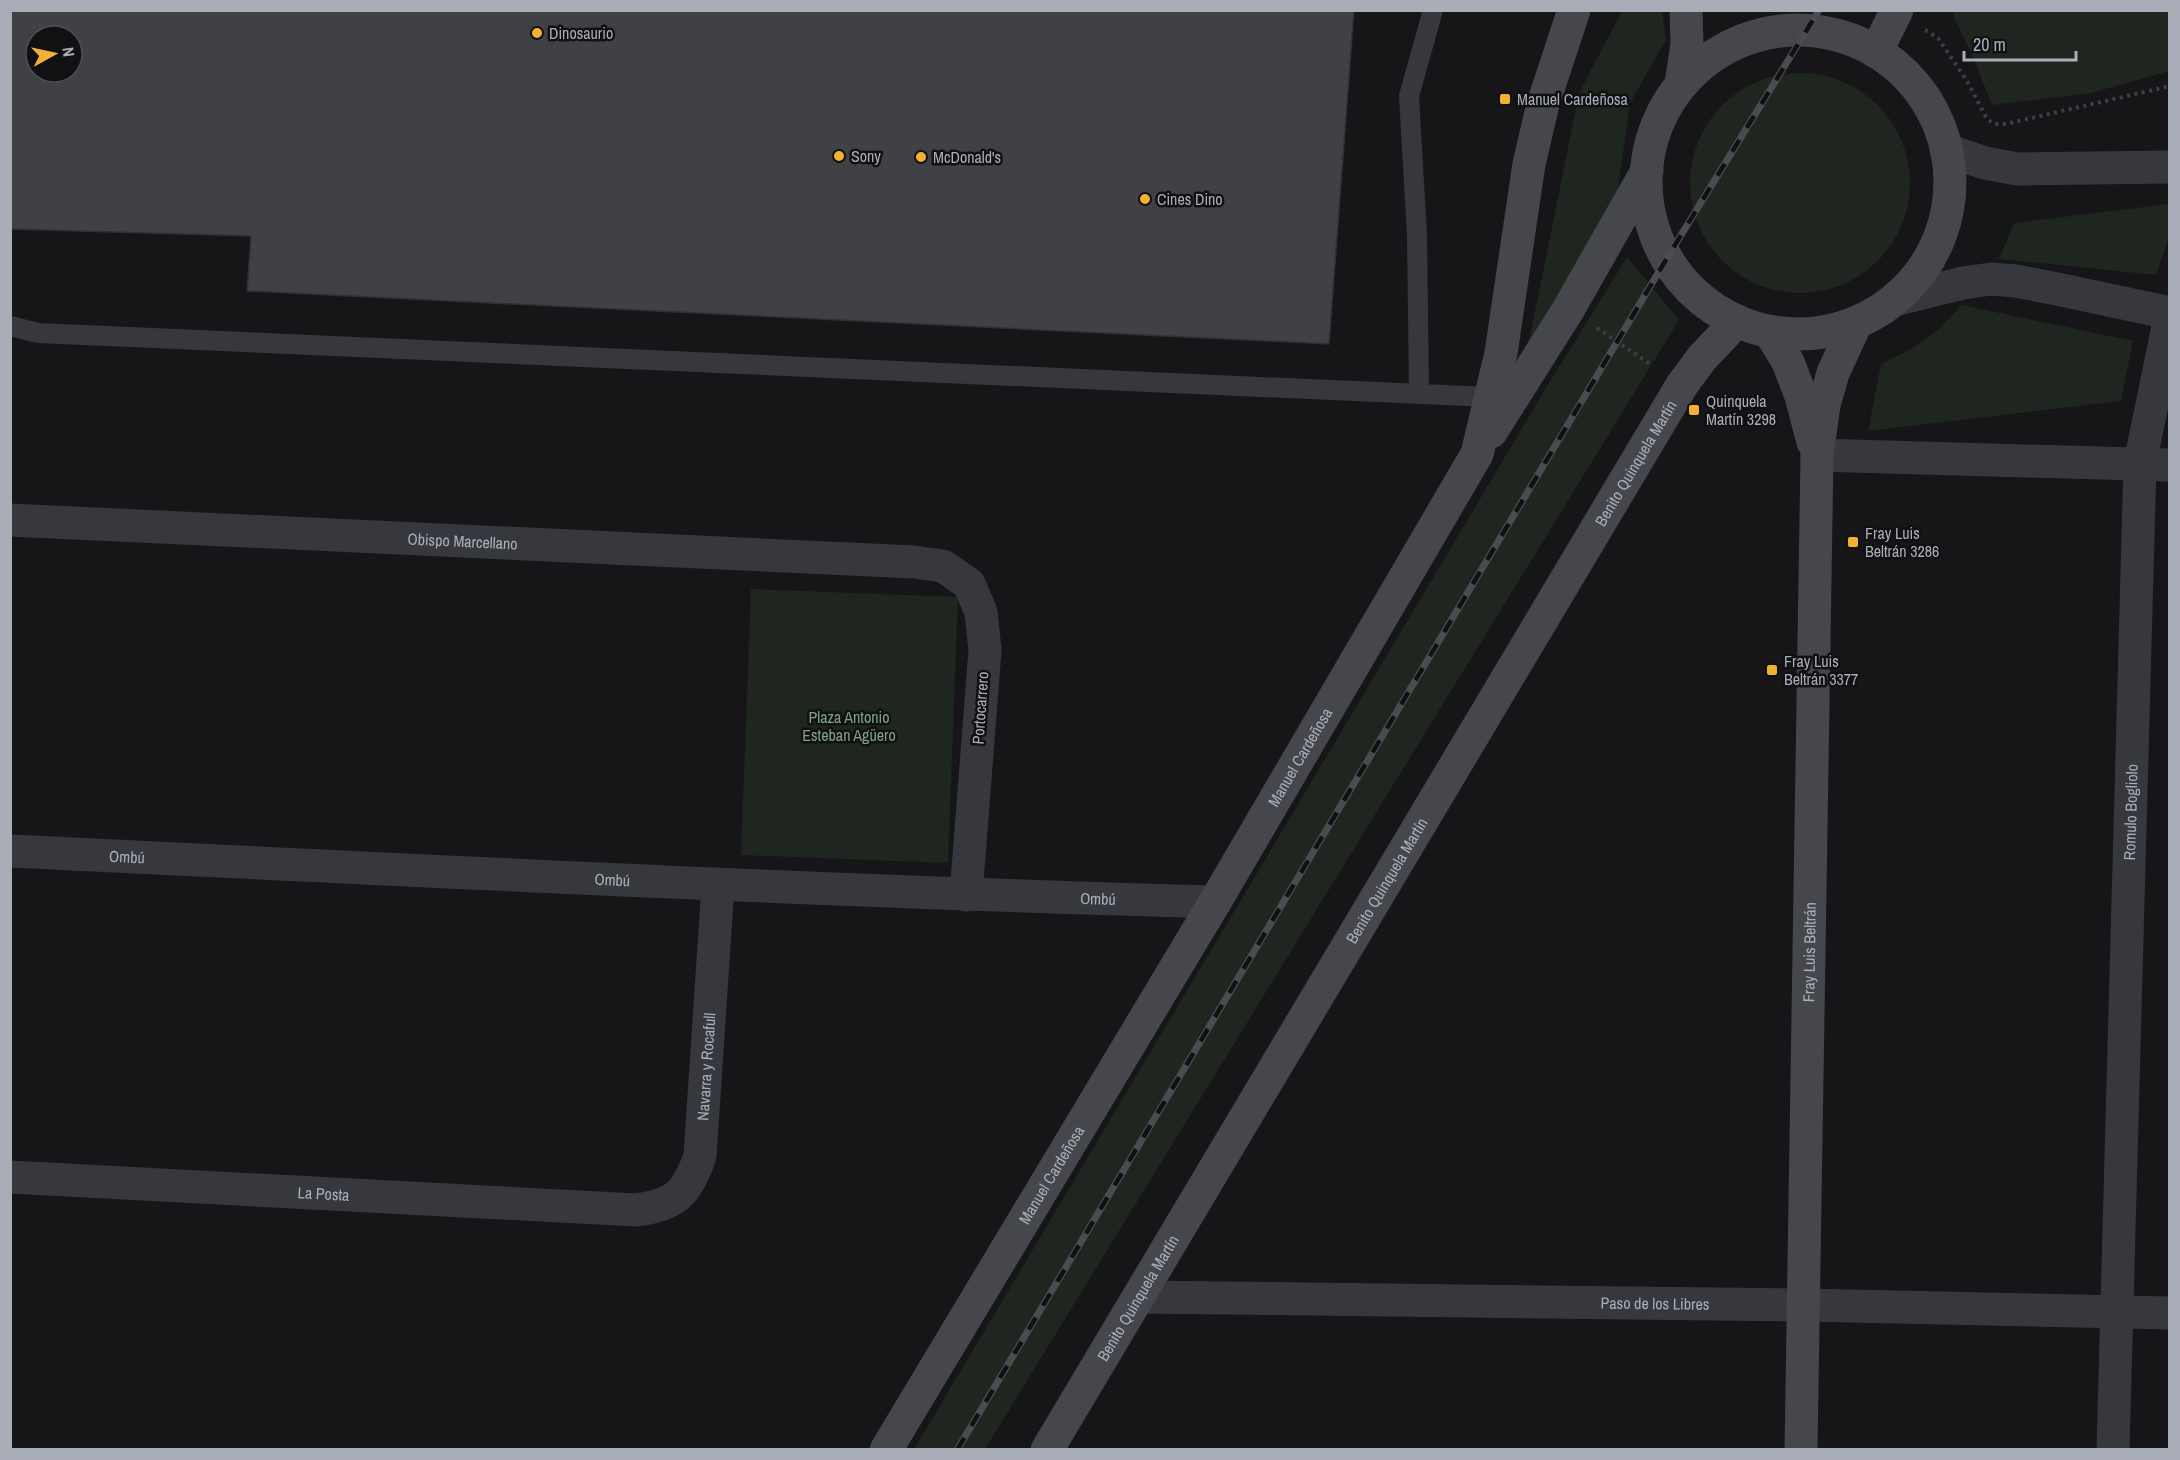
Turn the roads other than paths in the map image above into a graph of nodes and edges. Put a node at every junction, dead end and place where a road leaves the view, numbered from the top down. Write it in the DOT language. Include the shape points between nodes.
graph roads {
  1 [pos="1434,10"];
  2 [pos="1574,10"];
  3 [pos="1686,10"];
  4 [pos="1802,19"];
  5 [pos="1909,19"];
  6 [pos="1876,51"];
  7 [pos="1681,84"];
  8 [pos="1946,150"];
  9 [pos="2169,167"];
  10 [pos="1647,171"];
  11 [pos="1894,300"];
  12 [pos="2169,313"];
  13 [pos="2169,317"];
  14 [pos="1737,321"];
  15 [pos="1856,323"];
  16 [pos="10,326"];
  17 [pos="1769,331"];
  18 [pos="1419,394"];
  19 [pos="1490,397"];
  20 [pos="1478,454"];
  21 [pos="1816,455"];
  22 [pos="2155,464"];
  23 [pos="10,520"];
  24 [pos="914,562"];
  25 [pos="10,850"];
  26 [pos="718,885"];
  27 [pos="966,895"];
  28 [pos="1215,902"];
  29 [pos="10,1177"];
  30 [pos="636,1210"];
  31 [pos="1139,1297"];
  32 [pos="1804,1305"];
  33 [pos="2117,1312"];
  34 [pos="2169,1313"];
  35 [pos="886,1449"];
  36 [pos="1047,1449"];
  37 [pos="1801,1449"];
  38 [pos="2113,1449"];
  1 -- 18 [label="lane" via="1409,96 1417,235"];
  2 -- 19 [label="main road, Manuel Cardeñosa" via="1543,104 1529,164 1501,353"];
  3 -- 7 [label="main road" via="1687,44"];
  4 -- 6 [label="main road"];
  4 -- 7 [label="main road" via="1791,28 1733,44"];
  5 -- 6 [label="main road"];
  6 -- 8 [label="main road" via="1897,66 1923,96"];
  7 -- 10 [label="main road" via="1661,116"];
  8 -- 9 [label="street" via="1985,164 2017,169"];
  8 -- 11 [label="main road" via="1950,189 1942,231 1922,269"];
  10 -- 14 [label="main road" via="1646,190 1653,227 1682,284"];
  10 -- 20 [label="main road" via="1568,310"];
  11 -- 12 [label="street" via="1991,279"];
  11 -- 15 [label="main road"];
  13 -- 22 [label="street, Romulo Bogliolo"];
  14 -- 17 [label="main road"];
  14 -- 31 [label="main road, Benito Quinquela Martín" via="1682,385"];
  15 -- 17 [label="main road" via="1813,333"];
  15 -- 21 [label="main road" via="1833,373"];
  16 -- 18 [label="lane" via="38,333"];
  17 -- 21 [label="main road" via="1788,362 1801,396"];
  18 -- 19 [label="lane"];
  19 -- 20 [label="main road, Manuel Cardeñosa"];
  20 -- 28 [label="main road, Manuel Cardeñosa"];
  21 -- 22 [label="street"];
  21 -- 32 [label="main road, Fray Luis Beltrán"];
  22 -- 33 [label="street, Romulo Bogliolo"];
  23 -- 24 [label="street, Obispo Marcellano"];
  24 -- 27 [label="street, Portocarrero" via="943,566 969,584 981,612 985,650"];
  25 -- 26 [label="street, Ombú"];
  26 -- 27 [label="street, Ombú"];
  26 -- 30 [label="street, Navarra y Rocafull" via="700,1156 692,1179 676,1198 654,1208"];
  27 -- 28 [label="street, Ombú"];
  28 -- 35 [label="main road, Manuel Cardeñosa"];
  29 -- 30 [label="street, La Posta"];
  31 -- 32 [label="street, Paso de los Libres"];
  31 -- 36 [label="main road, Benito Quinquela Martín"];
  32 -- 33 [label="street, Paso de los Libres"];
  32 -- 37 [label="main road, Fray Luis Beltrán"];
  33 -- 34 [label="street, Paso de los Libres"];
  33 -- 38 [label="street, Romulo Bogliolo"];
}
